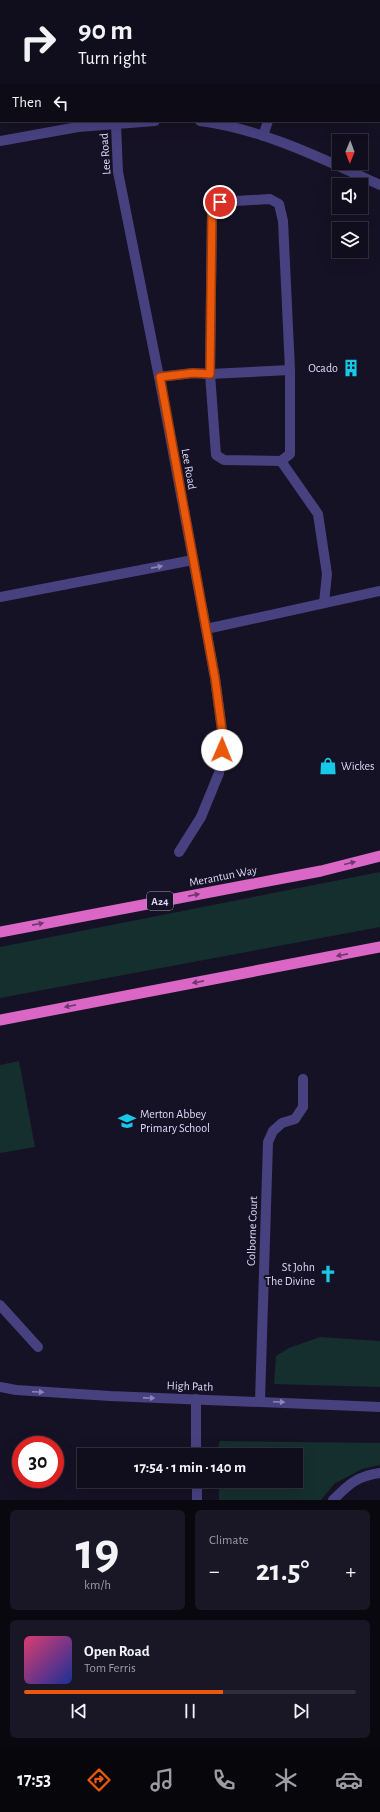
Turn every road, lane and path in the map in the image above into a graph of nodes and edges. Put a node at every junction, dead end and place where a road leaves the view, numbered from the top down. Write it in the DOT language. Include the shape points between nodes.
graph roads {
  1 [pos="136,122"];
  2 [pos="207,122"];
  3 [pos="268,122"];
  4 [pos="116,123"];
  5 [pos="263,136"];
  6 [pos="0,141"];
  7 [pos="380,186"];
  8 [pos="290,370"];
  9 [pos="210,374"];
  10 [pos="160,377"];
  11 [pos="281,461"];
  12 [pos="193,560"];
  13 [pos="380,590"];
  14 [pos="0,597"];
  15 [pos="324,603"];
  16 [pos="206,629"];
  17 [pos="179,852"];
  18 [pos="380,856"];
  19 [pos="0,932"];
  20 [pos="380,947"];
  21 [pos="0,1020"];
  22 [pos="303,1079"];
  23 [pos="0,1305"];
  24 [pos="38,1347"];
  25 [pos="0,1387"];
  26 [pos="196,1399"];
  27 [pos="260,1401"];
  28 [pos="380,1407"];
  29 [pos="196,1448"];
  30 [pos="380,1473"];
  31 [pos="197,1488"];
  32 [pos="197,1500"];
  33 [pos="334,1500"];
  1 -- 4 [label="street"];
  2 -- 5 [label="street"];
  3 -- 5 [label="street"];
  4 -- 6 [label="street"];
  4 -- 10 [label="street, Lee Road" via="118,172"];
  5 -- 7 [label="street"];
  8 -- 9 [label="street"];
  8 -- 9 [label="street" via="283,221 279,204 270,199 220,202 212,210"];
  8 -- 11 [label="street" via="290,454"];
  9 -- 10 [label="street" via="193,373"];
  9 -- 11 [label="street" via="216,455 224,460"];
  10 -- 12 [label="street, Lee Road"];
  11 -- 15 [label="street" via="318,514 327,574"];
  14 -- 12 [label="street, one-way"];
  12 -- 16 [label="street, Lee Road"];
  13 -- 15 [label="street"];
  15 -- 16 [label="street"];
  16 -- 17 [label="street, Lee Road" via="223,738 219,773 201,817"];
  19 -- 18 [label="highway, Merantun Way / A24, one-way" via="321,871"];
  20 -- 21 [label="highway, one-way"];
  22 -- 27 [label="street, Colborne Court" via="303,1108 295,1119 282,1123 272,1131 268,1142"];
  23 -- 24 [label="street"];
  25 -- 26 [label="street, High Path, one-way" via="24,1391"];
  26 -- 27 [label="street, High Path"];
  26 -- 29 [label="street"];
  27 -- 28 [label="street, High Path, one-way"];
  30 -- 33 [label="street" via="350,1483"];
  31 -- 32 [label="street"];
}
